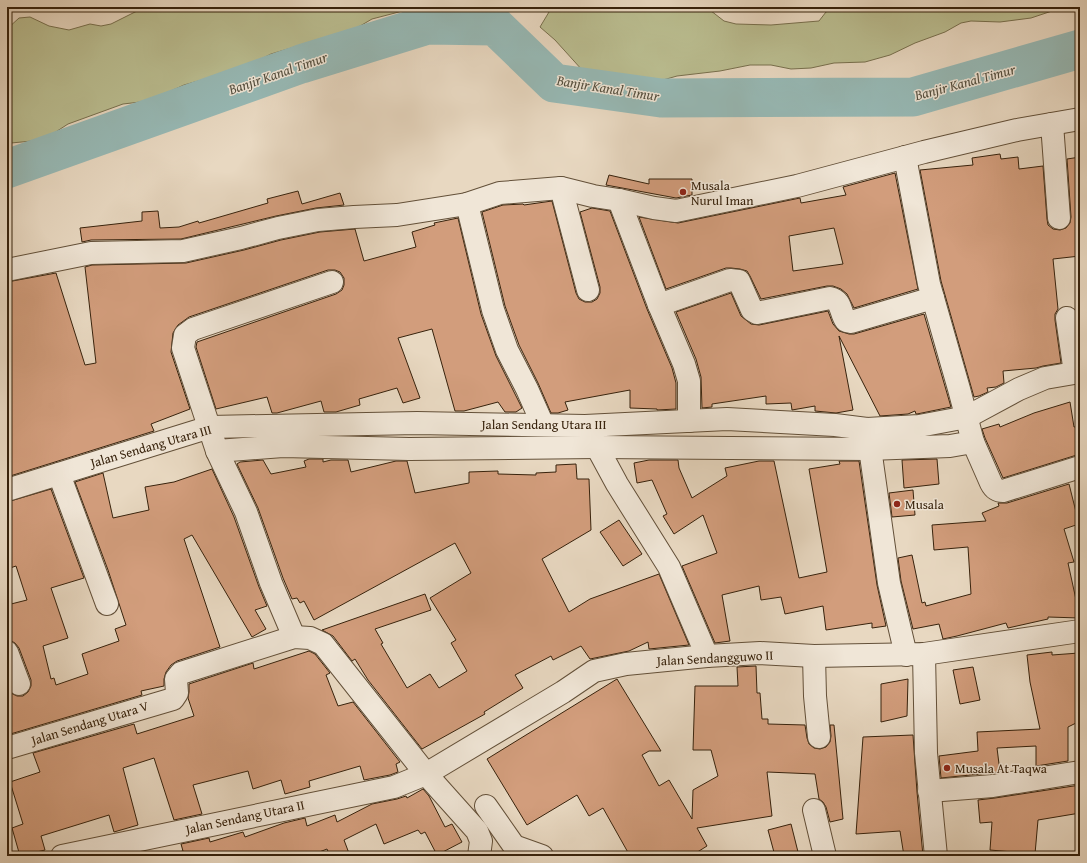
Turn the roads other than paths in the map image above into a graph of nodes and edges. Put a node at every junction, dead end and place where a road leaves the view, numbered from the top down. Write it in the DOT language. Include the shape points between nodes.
graph roads {
  1 [pos="1080,119"];
  2 [pos="1052,124"];
  3 [pos="905,157"];
  4 [pos="561,188"];
  5 [pos="619,200"];
  6 [pos="467,204"];
  7 [pos="1059,218"];
  8 [pos="7,270"];
  9 [pos="332,282"];
  10 [pos="588,290"];
  11 [pos="933,298"];
  12 [pos="659,305"];
  13 [pos="1067,318"];
  14 [pos="1078,372"];
  15 [pos="967,417"];
  16 [pos="689,421"];
  17 [pos="543,425"];
  18 [pos="585,426"];
  19 [pos="210,427"];
  20 [pos="868,439"];
  21 [pos="973,442"];
  22 [pos="597,447"];
  23 [pos="217,451"];
  24 [pos="1080,468"];
  25 [pos="59,474"];
  26 [pos="7,490"];
  27 [pos="107,604"];
  28 [pos="1080,631"];
  29 [pos="294,637"];
  30 [pos="7,652"];
  31 [pos="915,655"];
  32 [pos="706,656"];
  33 [pos="814,656"];
  34 [pos="19,684"];
  35 [pos="819,737"];
  36 [pos="7,748"];
  37 [pos="1080,772"];
  38 [pos="426,774"];
  39 [pos="929,790"];
  40 [pos="486,806"];
  41 [pos="814,810"];
  42 [pos="62,856"];
  43 [pos="479,856"];
  44 [pos="542,856"];
  45 [pos="825,856"];
  46 [pos="936,856"];
  1 -- 2 [label="street"];
  2 -- 3 [label="street"];
  2 -- 7 [label="street"];
  3 -- 5 [label="street" via="796,186 676,211"];
  3 -- 11 [label="street"];
  4 -- 5 [label="street"];
  4 -- 6 [label="street" via="500,193"];
  4 -- 10 [label="street"];
  5 -- 12 [label="street"];
  6 -- 8 [label="street" via="397,215 318,220 183,251 92,253"];
  6 -- 17 [label="street" via="493,310 507,350"];
  9 -- 19 [label="street" via="193,329 185,335 183,348"];
  11 -- 12 [label="street" via="851,322 843,318 838,302 830,298 757,313 752,310 739,282 730,280"];
  11 -- 15 [label="street"];
  12 -- 16 [label="street" via="689,381"];
  13 -- 14 [label="street"];
  14 -- 15 [label="street, Jalan Sendang Utara III" via="1045,378"];
  15 -- 20 [label="street, Jalan Sendang Utara III"];
  15 -- 21 [label="street"];
  16 -- 18 [label="street, Jalan Sendang Utara III"];
  16 -- 20 [label="street, Jalan Sendang Utara III" via="727,419 835,425"];
  17 -- 18 [label="street, Jalan Sendang Utara III"];
  17 -- 19 [label="street, Jalan Sendang Utara III" via="417,423"];
  18 -- 22 [label="street"];
  19 -- 23 [label="street"];
  19 -- 25 [label="street, Jalan Sendang Utara III"];
  20 -- 21 [label="street" via="950,446"];
  20 -- 22 [label="street"];
  20 -- 31 [label="street" via="889,582"];
  21 -- 24 [label="street" via="991,483 998,491"];
  22 -- 23 [label="street" via="409,449 283,446"];
  22 -- 32 [label="street" via="669,567"];
  23 -- 29 [label="street" via="246,512 271,583"];
  25 -- 26 [label="street, Jalan Sendang Utara III"];
  25 -- 27 [label="street"];
  28 -- 31 [label="street, Jalan Sendangguwo II"];
  29 -- 36 [label="street, Jalan Sendang Utara V" via="181,673 176,679 177,693 173,698"];
  29 -- 38 [label="street" via="310,638 323,644"];
  30 -- 34 [label="street"];
  31 -- 33 [label="street, Jalan Sendangguwo II"];
  31 -- 39 [label="street"];
  32 -- 33 [label="street, Jalan Sendangguwo II" via="760,653"];
  32 -- 38 [label="street, Jalan Sendangguwo II" via="626,664 594,671"];
  33 -- 35 [label="street"];
  37 -- 39 [label="street" via="993,786"];
  38 -- 42 [label="street, Jalan Sendang Utara II" via="394,787"];
  38 -- 43 [label="street" via="478,831 481,841"];
  39 -- 46 [label="street"];
  40 -- 44 [label="street" via="514,846"];
  41 -- 45 [label="street"];
}
